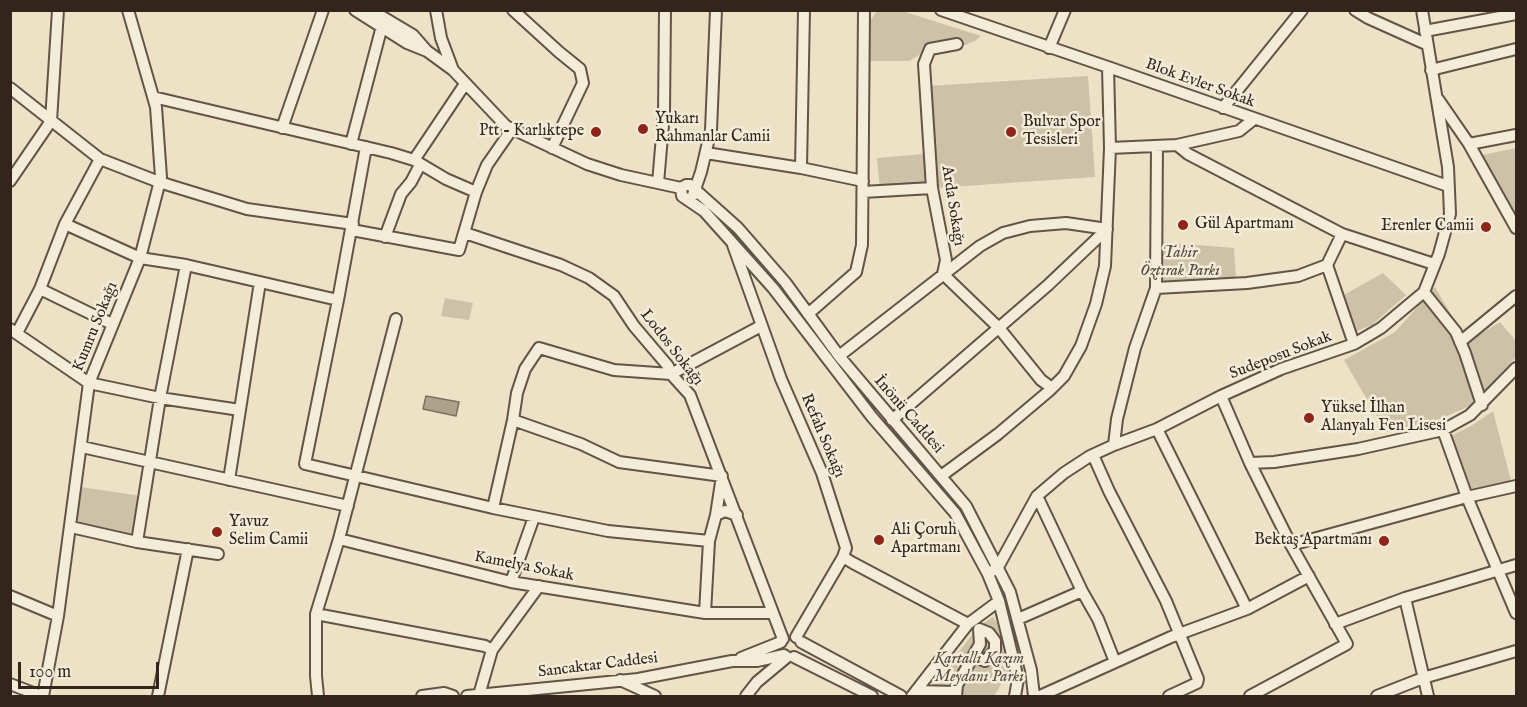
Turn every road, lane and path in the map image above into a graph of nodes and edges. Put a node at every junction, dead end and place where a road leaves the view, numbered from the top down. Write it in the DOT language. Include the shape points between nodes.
graph roads {
  1 [pos="58,10"];
  2 [pos="128,10"];
  3 [pos="323,10"];
  4 [pos="355,10"];
  5 [pos="371,10"];
  6 [pos="436,10"];
  7 [pos="513,10"];
  8 [pos="665,10"];
  9 [pos="716,10"];
  10 [pos="804,10"];
  11 [pos="864,10"];
  12 [pos="941,10"];
  13 [pos="1065,10"];
  14 [pos="1302,10"];
  15 [pos="1355,10"];
  16 [pos="1422,10"];
  17 [pos="1516,14"];
  18 [pos="381,26"];
  19 [pos="1425,31"];
  20 [pos="957,44"];
  21 [pos="1426,44"];
  22 [pos="1049,48"];
  23 [pos="1516,50"];
  24 [pos="427,51"];
  25 [pos="1108,67"];
  26 [pos="453,70"];
  27 [pos="1431,70"];
  28 [pos="465,84"];
  29 [pos="10,88"];
  30 [pos="1436,96"];
  31 [pos="153,97"];
  32 [pos="1223,108"];
  33 [pos="1254,119"];
  34 [pos="51,121"];
  35 [pos="282,128"];
  36 [pos="512,129"];
  37 [pos="1516,135"];
  38 [pos="351,144"];
  39 [pos="1469,144"];
  40 [pos="1177,145"];
  41 [pos="1157,146"];
  42 [pos="366,147"];
  43 [pos="1110,147"];
  44 [pos="552,148"];
  45 [pos="706,153"];
  46 [pos="100,159"];
  47 [pos="417,163"];
  48 [pos="801,168"];
  49 [pos="10,181"];
  50 [pos="159,182"];
  51 [pos="658,183"];
  52 [pos="1448,186"];
  53 [pos="863,187"];
  54 [pos="932,188"];
  55 [pos="687,191"];
  56 [pos="476,192"];
  57 [pos="65,224"];
  58 [pos="1516,225"];
  59 [pos="352,227"];
  60 [pos="1107,229"];
  61 [pos="465,233"];
  62 [pos="1342,234"];
  63 [pos="385,237"];
  64 [pos="732,241"];
  65 [pos="140,258"];
  66 [pos="1434,264"];
  67 [pos="186,265"];
  68 [pos="1327,265"];
  69 [pos="943,274"];
  70 [pos="260,282"];
  71 [pos="1156,288"];
  72 [pos="39,289"];
  73 [pos="1424,292"];
  74 [pos="1516,296"];
  75 [pos="338,300"];
  76 [pos="808,314"];
  77 [pos="396,319"];
  78 [pos="112,324"];
  79 [pos="761,326"];
  80 [pos="999,328"];
  81 [pos="14,331"];
  82 [pos="1460,342"];
  83 [pos="1354,344"];
  84 [pos="839,356"];
  85 [pos="1516,368"];
  86 [pos="671,374"];
  87 [pos="89,383"];
  88 [pos="1052,388"];
  89 [pos="1221,396"];
  90 [pos="160,398"];
  91 [pos="1482,405"];
  92 [pos="240,410"];
  93 [pos="513,420"];
  94 [pos="892,420"];
  95 [pos="1157,429"];
  96 [pos="1443,430"];
  97 [pos="1113,445"];
  98 [pos="82,447"];
  99 [pos="1093,455"];
  100 [pos="150,462"];
  101 [pos="1250,463"];
  102 [pos="356,475"];
  103 [pos="722,476"];
  104 [pos="941,476"];
  105 [pos="229,480"];
  106 [pos="1516,486"];
  107 [pos="1037,496"];
  108 [pos="1467,497"];
  109 [pos="348,506"];
  110 [pos="493,508"];
  111 [pos="716,515"];
  112 [pos="737,515"];
  113 [pos="534,516"];
  114 [pos="71,527"];
  115 [pos="339,539"];
  116 [pos="709,541"];
  117 [pos="137,542"];
  118 [pos="1291,544"];
  119 [pos="188,549"];
  120 [pos="218,554"];
  121 [pos="843,557"];
  122 [pos="1516,565"];
  123 [pos="998,567"];
  124 [pos="1499,572"];
  125 [pos="988,574"];
  126 [pos="1309,576"];
  127 [pos="511,582"];
  128 [pos="539,586"];
  129 [pos="1082,591"];
  130 [pos="10,596"];
  131 [pos="1405,598"];
  132 [pos="999,601"];
  133 [pos="1247,609"];
  134 [pos="705,613"];
  135 [pos="772,613"];
  136 [pos="1516,613"];
  137 [pos="316,614"];
  138 [pos="58,616"];
  139 [pos="1018,619"];
  140 [pos="968,624"];
  141 [pos="1335,624"];
  142 [pos="1179,635"];
  143 [pos="799,640"];
  144 [pos="782,641"];
  145 [pos="492,650"];
  146 [pos="1516,651"];
  147 [pos="789,656"];
  148 [pos="974,657"];
  149 [pos="732,661"];
  150 [pos="1115,662"];
  151 [pos="1423,678"];
  152 [pos="620,680"];
  153 [pos="10,684"];
  154 [pos="914,694"];
  155 [pos="956,694"];
  156 [pos="479,695"];
  157 [pos="42,696"];
  158 [pos="158,696"];
  159 [pos="318,696"];
  160 [pos="422,696"];
  161 [pos="453,696"];
  162 [pos="467,696"];
  163 [pos="655,696"];
  164 [pos="746,696"];
  165 [pos="870,696"];
  166 [pos="901,696"];
  167 [pos="1014,696"];
  168 [pos="1034,696"];
  169 [pos="1040,696"];
  170 [pos="1169,696"];
  171 [pos="1250,696"];
  172 [pos="1377,696"];
  173 [pos="1428,696"];
  1 -- 34 [label="street"];
  2 -- 31 [label="street, Kumru Sokağı"];
  3 -- 35 [label="street"];
  4 -- 18 [label="street"];
  5 -- 24 [label="street" via="413,35"];
  6 -- 26 [label="street"];
  7 -- 44 [label="street" via="580,69 583,83"];
  8 -- 51 [label="street"];
  9 -- 45 [label="street" via="711,130"];
  10 -- 48 [label="street"];
  11 -- 53 [label="street"];
  12 -- 22 [label="street, Blok Evler Sokak"];
  13 -- 22 [label="street"];
  14 -- 32 [label="street"];
  15 -- 21 [label="street"];
  16 -- 19 [label="street"];
  17 -- 19 [label="street"];
  18 -- 24 [label="street"];
  18 -- 38 [label="street"];
  19 -- 21 [label="street"];
  20 -- 54 [label="street, Arda Sokağı" via="930,49 924,64"];
  21 -- 27 [label="street"];
  22 -- 25 [label="street, Blok Evler Sokak"];
  23 -- 27 [label="street"];
  24 -- 26 [label="street"];
  25 -- 32 [label="street, Blok Evler Sokak"];
  25 -- 43 [label="street"];
  26 -- 28 [label="street"];
  27 -- 30 [label="street"];
  28 -- 36 [label="street"];
  28 -- 47 [label="street"];
  29 -- 34 [label="street"];
  30 -- 39 [label="street"];
  30 -- 52 [label="street"];
  31 -- 35 [label="street"];
  31 -- 50 [label="street, Kumru Sokağı"];
  32 -- 33 [label="street, Blok Evler Sokak"];
  33 -- 40 [label="street" via="1239,131"];
  33 -- 52 [label="street, Blok Evler Sokak"];
  34 -- 46 [label="street"];
  34 -- 49 [label="street"];
  35 -- 38 [label="street"];
  36 -- 44 [label="street"];
  36 -- 56 [label="street" via="487,165"];
  37 -- 39 [label="street"];
  38 -- 42 [label="street"];
  39 -- 58 [label="street"];
  40 -- 41 [label="street"];
  40 -- 62 [label="street"];
  41 -- 43 [label="street"];
  41 -- 71 [label="street"];
  42 -- 47 [label="street"];
  42 -- 59 [label="street"];
  43 -- 60 [label="street"];
  44 -- 51 [label="street" via="586,164"];
  45 -- 48 [label="street"];
  45 -- 55 [label="street" via="701,171"];
  46 -- 50 [label="street"];
  46 -- 57 [label="street"];
  47 -- 56 [label="street"];
  47 -- 63 [label="street"];
  48 -- 53 [label="street"];
  50 -- 59 [label="street" via="248,209"];
  50 -- 65 [label="street, Kumru Sokağı"];
  51 -- 55 [label="street"];
  52 -- 66 [label="street" via="1450,214"];
  53 -- 54 [label="street"];
  53 -- 76 [label="street" via="862,246 856,272"];
  54 -- 69 [label="street, Arda Sokağı" via="946,260"];
  55 -- 64 [label="street, İnönü Caddesi"];
  55 -- 76 [label="street, İnönü Caddesi" via="738,228"];
  56 -- 61 [label="street"];
  57 -- 65 [label="street"];
  57 -- 72 [label="street"];
  59 -- 63 [label="street"];
  59 -- 75 [label="street"];
  60 -- 69 [label="street" via="1066,223 1004,233"];
  60 -- 80 [label="street"];
  60 -- 88 [label="street" via="1105,266 1096,304 1081,346 1064,376"];
  61 -- 63 [label="street" via="459,250"];
  61 -- 86 [label="street, Lodos Sokağı" via="589,278 614,296"];
  62 -- 66 [label="street"];
  62 -- 68 [label="street"];
  64 -- 79 [label="street, Refah Sokağı"];
  64 -- 125 [label="street, İnönü Caddesi" via="872,417 955,513"];
  65 -- 67 [label="street"];
  65 -- 78 [label="street, Kumru Sokağı"];
  66 -- 73 [label="street"];
  67 -- 70 [label="street"];
  67 -- 90 [label="street"];
  68 -- 71 [label="street" via="1298,276 1246,284"];
  68 -- 83 [label="street"];
  69 -- 80 [label="street"];
  69 -- 84 [label="street"];
  70 -- 75 [label="street"];
  70 -- 92 [label="street"];
  71 -- 97 [label="street" via="1135,348"];
  72 -- 78 [label="street"];
  72 -- 81 [label="street"];
  73 -- 82 [label="street"];
  73 -- 83 [label="street, Sudeposu Sokak" via="1381,328"];
  74 -- 82 [label="street"];
  75 -- 102 [label="street" via="305,464"];
  76 -- 84 [label="street, İnönü Caddesi"];
  77 -- 102 [label="street"];
  78 -- 87 [label="street, Kumru Sokağı"];
  79 -- 86 [label="street"];
  79 -- 121 [label="street, Refah Sokağı" via="838,516 846,548"];
  80 -- 88 [label="street"];
  80 -- 94 [label="street"];
  81 -- 87 [label="street"];
  82 -- 91 [label="street"];
  83 -- 89 [label="street, Sudeposu Sokak" via="1281,369"];
  84 -- 94 [label="street, İnönü Caddesi"];
  85 -- 91 [label="street"];
  86 -- 93 [label="street" via="614,370 539,348 525,369"];
  86 -- 103 [label="street, Lodos Sokağı" via="690,395"];
  87 -- 90 [label="street"];
  87 -- 98 [label="street, Kumru Sokağı"];
  88 -- 104 [label="street"];
  89 -- 95 [label="street, Sudeposu Sokak"];
  89 -- 101 [label="street"];
  90 -- 92 [label="street"];
  90 -- 100 [label="street"];
  91 -- 96 [label="street"];
  92 -- 105 [label="street"];
  93 -- 103 [label="street" via="619,462"];
  93 -- 110 [label="street"];
  94 -- 104 [label="street, İnönü Caddesi"];
  95 -- 97 [label="street, Sudeposu Sokak"];
  95 -- 133 [label="street"];
  96 -- 101 [label="street" via="1358,449"];
  96 -- 108 [label="street"];
  97 -- 99 [label="street, Sudeposu Sokak"];
  98 -- 100 [label="street"];
  98 -- 114 [label="street, Kumru Sokağı"];
  99 -- 107 [label="street, Sudeposu Sokak"];
  99 -- 142 [label="street"];
  100 -- 105 [label="street"];
  100 -- 117 [label="street"];
  101 -- 118 [label="street"];
  102 -- 109 [label="street"];
  102 -- 110 [label="street"];
  103 -- 111 [label="street"];
  103 -- 112 [label="street, Lodos Sokağı"];
  104 -- 123 [label="street, İnönü Caddesi" via="966,506"];
  105 -- 109 [label="street"];
  106 -- 108 [label="street"];
  107 -- 123 [label="street, Sudeposu Sokak"];
  107 -- 129 [label="street"];
  108 -- 118 [label="street"];
  108 -- 124 [label="street"];
  109 -- 115 [label="street"];
  110 -- 113 [label="street"];
  111 -- 112 [label="street" via="725,511"];
  111 -- 116 [label="street"];
  112 -- 135 [label="street, Lodos Sokağı"];
  113 -- 116 [label="street" via="608,531"];
  113 -- 127 [label="street"];
  114 -- 117 [label="street"];
  114 -- 138 [label="street, Kumru Sokağı"];
  115 -- 127 [label="street, Kamelya Sokak"];
  115 -- 137 [label="street"];
  116 -- 134 [label="street"];
  117 -- 119 [label="street"];
  118 -- 126 [label="street"];
  119 -- 120 [label="street"];
  119 -- 158 [label="street"];
  121 -- 140 [label="street"];
  121 -- 143 [label="street"];
  122 -- 124 [label="street"];
  123 -- 125 [label="street"];
  123 -- 139 [label="street, İnönü Caddesi"];
  124 -- 131 [label="street"];
  124 -- 136 [label="street"];
  125 -- 132 [label="street, İnönü Caddesi"];
  126 -- 133 [label="street"];
  126 -- 141 [label="street"];
  127 -- 128 [label="street, Kamelya Sokak"];
  128 -- 134 [label="street, Kamelya Sokak"];
  128 -- 145 [label="street"];
  129 -- 139 [label="street"];
  129 -- 150 [label="street"];
  130 -- 138 [label="street"];
  131 -- 141 [label="street"];
  131 -- 151 [label="street"];
  132 -- 140 [label="street"];
  132 -- 167 [label="street, İnönü Caddesi" via="1018,679"];
  133 -- 142 [label="street"];
  134 -- 135 [label="street, Kamelya Sokak"];
  135 -- 144 [label="street, Lodos Sokağı"];
  137 -- 145 [label="street"];
  137 -- 159 [label="street"];
  138 -- 157 [label="street, Kumru Sokağı"];
  139 -- 168 [label="street, İnönü Caddesi"];
  140 -- 154 [label="street"];
  141 -- 171 [label="street" via="1347,644"];
  142 -- 150 [label="street"];
  142 -- 170 [label="street" via="1198,679"];
  143 -- 144 [label="street" via="789,636"];
  143 -- 147 [label="street" via="800,653"];
  143 -- 166 [label="street"];
  144 -- 147 [label="street" via="781,649"];
  144 -- 149 [label="street"];
  145 -- 156 [label="street"];
  146 -- 151 [label="street"];
  147 -- 149 [label="street"];
  147 -- 164 [label="street"];
  147 -- 165 [label="street"];
  148 -- 155 [label="street" via="957,685"];
  149 -- 152 [label="street, Sancaktar Caddesi"];
  150 -- 169 [label="street"];
  151 -- 172 [label="street"];
  151 -- 173 [label="street"];
  152 -- 156 [label="street, Sancaktar Caddesi"];
  152 -- 163 [label="street"];
  153 -- 157 [label="street"];
  154 -- 155 [label="street"];
  156 -- 162 [label="street, Sancaktar Caddesi"];
  160 -- 161 [label="street"];
}
